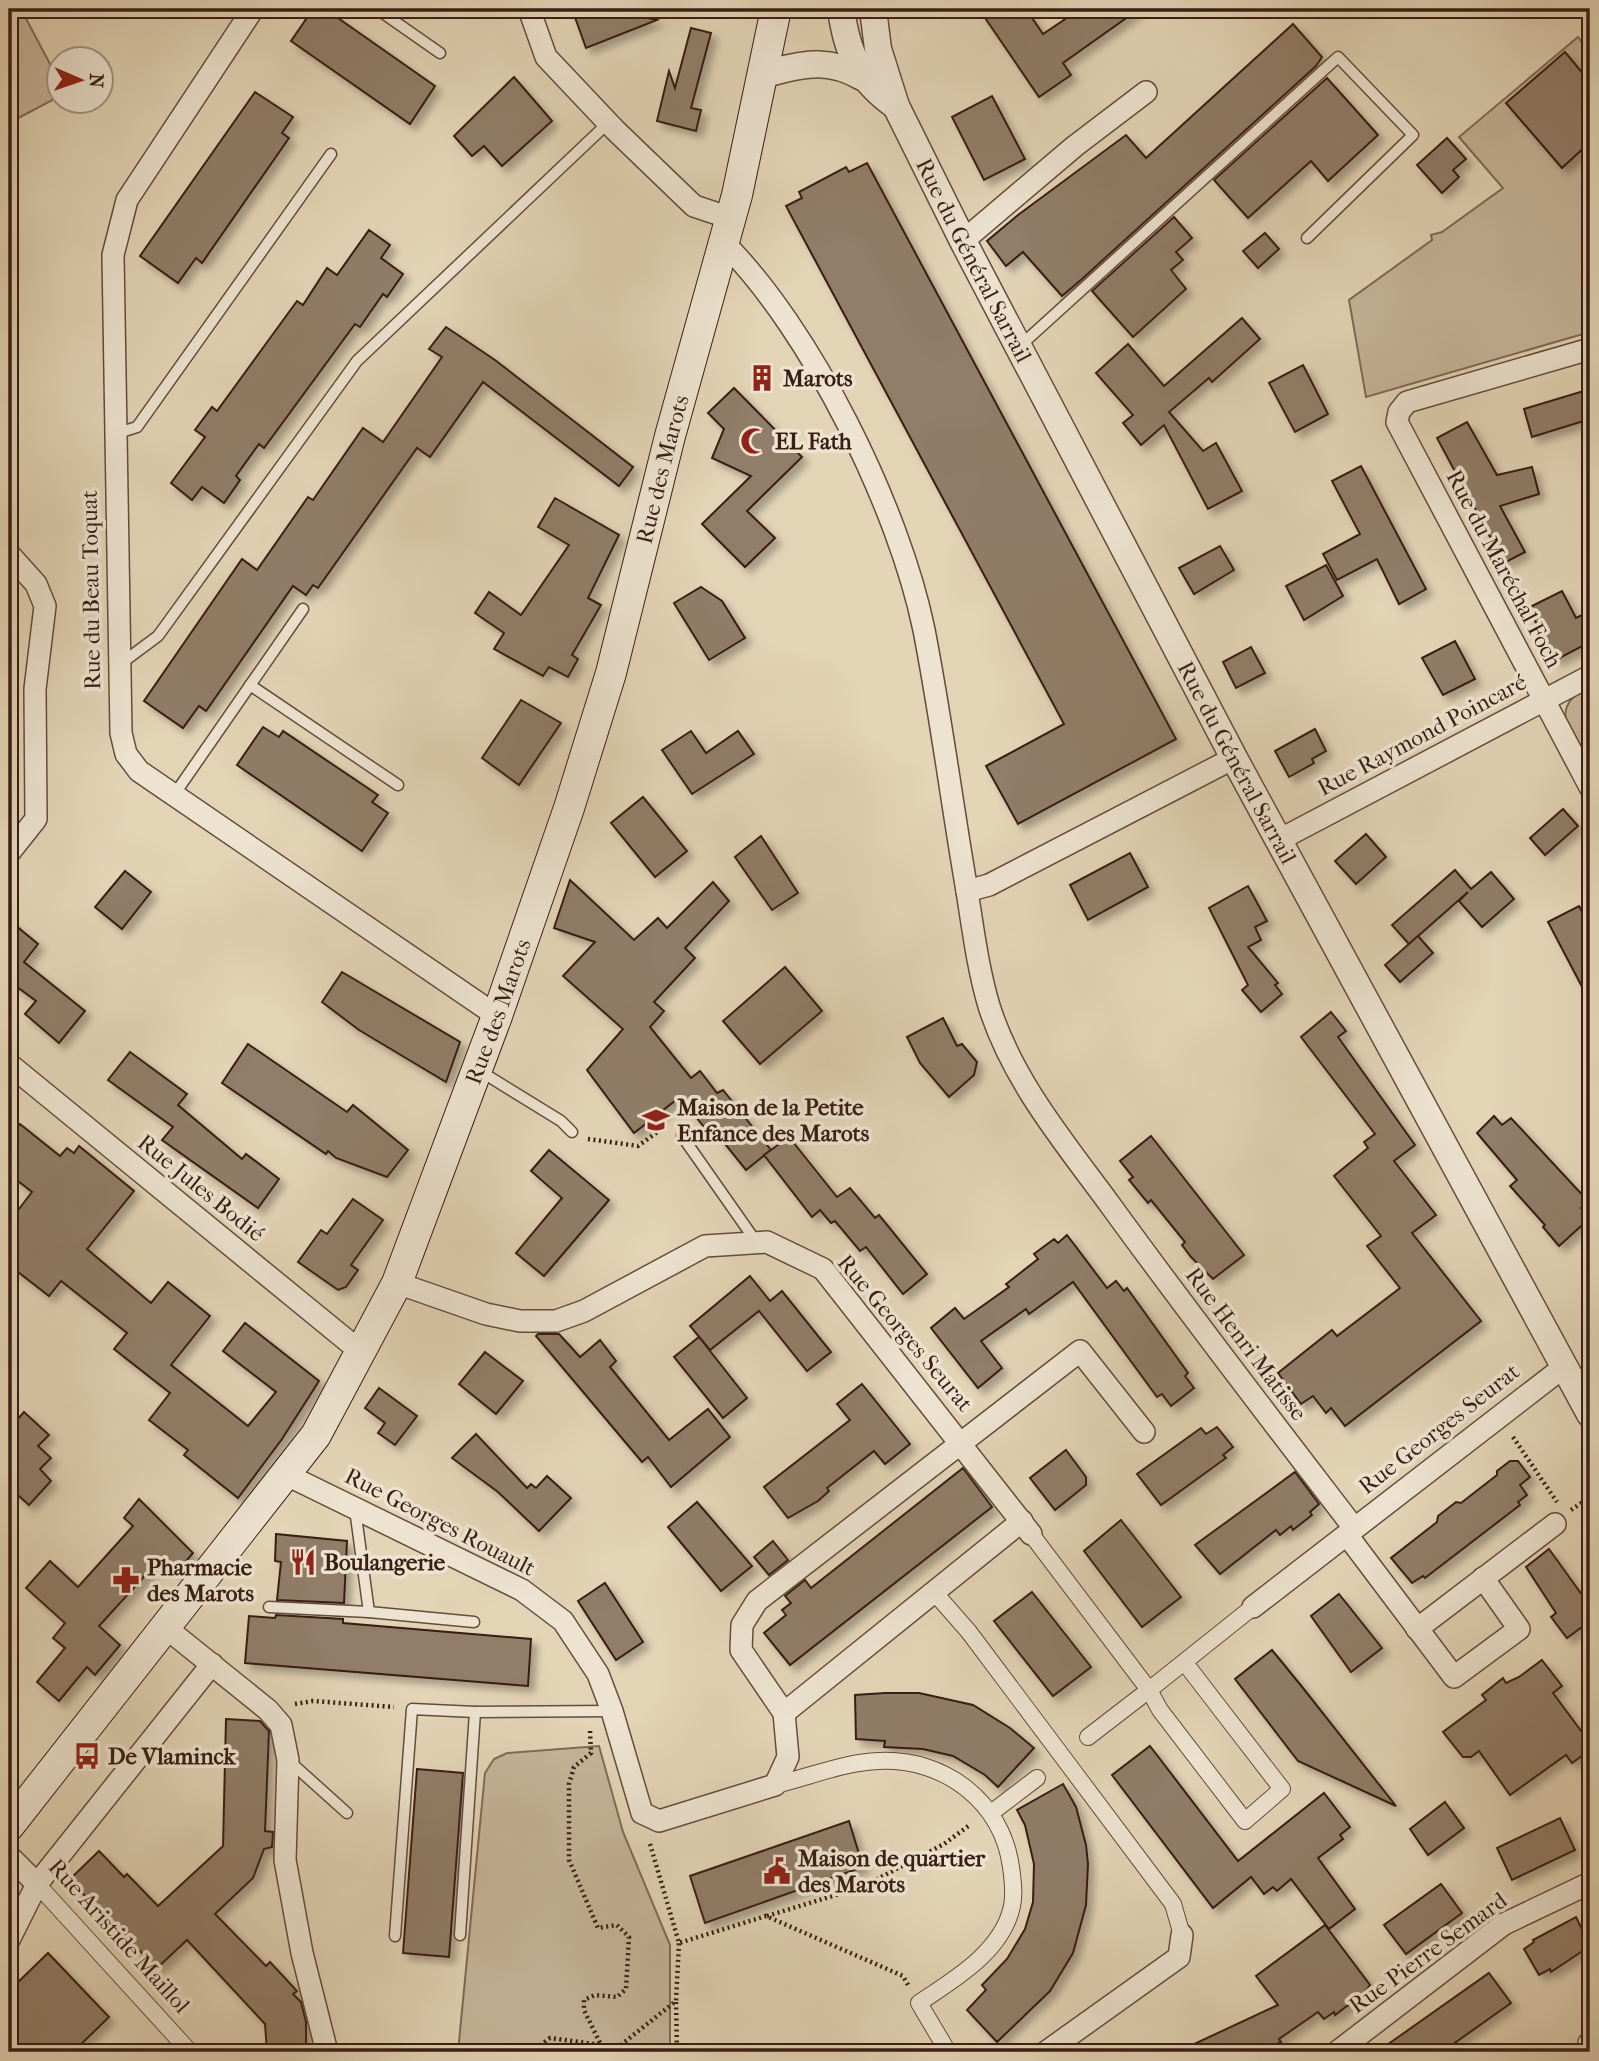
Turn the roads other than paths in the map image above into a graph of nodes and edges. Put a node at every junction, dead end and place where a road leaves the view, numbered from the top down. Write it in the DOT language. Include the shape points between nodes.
graph roads {
  1 [pos="253,9"];
  2 [pos="377,9"];
  3 [pos="528,9"];
  4 [pos="776,9"];
  5 [pos="792,9"];
  6 [pos="841,9"];
  7 [pos="873,9"];
  8 [pos="440,53"];
  9 [pos="862,77"];
  10 [pos="767,81"];
  11 [pos="1146,92"];
  12 [pos="896,106"];
  13 [pos="608,122"];
  14 [pos="331,154"];
  15 [pos="727,231"];
  16 [pos="1307,238"];
  17 [pos="963,241"];
  18 [pos="1019,346"];
  19 [pos="1590,349"];
  20 [pos="114,434"];
  21 [pos="9,554"];
  22 [pos="303,609"];
  23 [pos="119,665"];
  24 [pos="1590,677"];
  25 [pos="250,685"];
  26 [pos="1544,701"];
  27 [pos="1234,758"];
  28 [pos="398,785"];
  29 [pos="1590,787"];
  30 [pos="174,795"];
  31 [pos="1279,840"];
  32 [pos="9,853"];
  33 [pos="967,891"];
  34 [pos="498,1016"];
  35 [pos="9,1064"];
  36 [pos="478,1069"];
  37 [pos="572,1132"];
  38 [pos="682,1136"];
  39 [pos="757,1243"];
  40 [pos="397,1283"];
  41 [pos="361,1352"];
  42 [pos="1564,1366"];
  43 [pos="1590,1414"];
  44 [pos="1144,1432"];
  45 [pos="962,1443"];
  46 [pos="285,1474"];
  47 [pos="355,1508"];
  48 [pos="1560,1514"];
  49 [pos="1026,1528"];
  50 [pos="1350,1532"];
  51 [pos="1483,1578"];
  52 [pos="934,1592"];
  53 [pos="269,1607"];
  54 [pos="1253,1607"];
  55 [pos="369,1612"];
  56 [pos="474,1622"];
  57 [pos="165,1627"];
  58 [pos="1417,1629"];
  59 [pos="1185,1663"];
  60 [pos="212,1664"];
  61 [pos="1149,1690"];
  62 [pos="612,1711"];
  63 [pos="475,1712"];
  64 [pos="784,1713"];
  65 [pos="1088,1737"];
  66 [pos="288,1760"];
  67 [pos="1037,1778"];
  68 [pos="775,1785"];
  69 [pos="348,1813"];
  70 [pos="991,1813"];
  71 [pos="9,1826"];
  72 [pos="9,1856"];
  73 [pos="1590,1883"];
  74 [pos="37,1884"];
  75 [pos="460,1935"];
  76 [pos="1182,1935"];
  77 [pos="395,1936"];
  78 [pos="9,1940"];
  79 [pos="190,2052"];
  80 [pos="327,2052"];
  81 [pos="948,2052"];
  82 [pos="1046,2052"];
  83 [pos="1337,2052"];
  1 -- 20 [label="street, Rue du Beau Toquat" via="127,200 113,255"];
  2 -- 8 [label="lane"];
  3 -- 13 [label="street" via="546,57"];
  4 -- 10 [label="main road, Rue des Marots"];
  5 -- 10 [label="main road, Rue des Marots"];
  6 -- 9 [label="street, Rue du Général Sarrail"];
  7 -- 12 [label="street, Rue du Général Sarrail" via="878,49"];
  9 -- 10 [label="street, Rue du Général Sarrail" via="823,62"];
  9 -- 12 [label="street, Rue du Général Sarrail"];
  10 -- 15 [label="main road, Rue des Marots"];
  11 -- 17 [label="street"];
  12 -- 17 [label="street, Rue du Général Sarrail"];
  13 -- 15 [label="street" via="694,206"];
  13 -- 23 [label="lane" via="357,361 158,636"];
  14 -- 20 [label="lane" via="137,428"];
  15 -- 33 [label="street, Rue Henri Matisse" via="817,369 862,454 906,571 923,627"];
  15 -- 34 [label="main road, Rue des Marots" via="611,673"];
  16 -- 18 [label="lane" via="1413,135 1338,57"];
  17 -- 18 [label="street, Rue du Général Sarrail"];
  18 -- 27 [label="street, Rue du Général Sarrail"];
  19 -- 26 [label="street, Rue du Maréchal Foch" via="1407,402 1397,422"];
  20 -- 23 [label="street, Rue du Beau Toquat"];
  21 -- 32 [label="street" via="36,584 45,606 35,689 36,818"];
  22 -- 25 [label="lane"];
  23 -- 30 [label="street, Rue du Beau Toquat" via="126,754 139,771"];
  24 -- 26 [label="street, Rue Raymond Poincaré"];
  25 -- 28 [label="lane"];
  25 -- 30 [label="lane"];
  26 -- 29 [label="street, Rue du Maréchal Foch"];
  26 -- 31 [label="street, Rue Raymond Poincaré"];
  27 -- 31 [label="street, Rue du Général Sarrail"];
  27 -- 33 [label="street" via="989,885"];
  30 -- 34 [label="street, Rue du Beau Toquat"];
  31 -- 42 [label="street, Rue du Général Sarrail"];
  33 -- 50 [label="street, Rue Henri Matisse" via="989,1006 1010,1060 1057,1135"];
  34 -- 36 [label="main road, Rue des Marots"];
  35 -- 41 [label="street, Rue Jules Bodié"];
  36 -- 37 [label="lane"];
  36 -- 40 [label="main road, Rue des Marots"];
  38 -- 39 [label="lane"];
  39 -- 40 [label="street, Rue Georges Seurat" via="705,1246 584,1311 556,1321 520,1321 486,1314"];
  39 -- 45 [label="street, Rue Georges Seurat" via="767,1242 823,1269"];
  40 -- 41 [label="main road, Rue des Marots"];
  41 -- 46 [label="main road, Rue des Marots" via="316,1434"];
  42 -- 43 [label="street, Rue du Général Sarrail"];
  42 -- 50 [label="street, Rue Georges Seurat"];
  44 -- 45 [label="street" via="1080,1351"];
  45 -- 49 [label="street, Rue Georges Seurat"];
  45 -- 64 [label="street" via="757,1601 742,1625 741,1650"];
  46 -- 47 [label="street, Rue Georges Rouault"];
  46 -- 57 [label="main road, Rue des Marots"];
  47 -- 55 [label="lane"];
  47 -- 62 [label="street, Rue Georges Rouault" via="522,1590 563,1621 598,1674"];
  48 -- 51 [label="street"];
  49 -- 52 [label="street"];
  49 -- 61 [label="street, Rue Georges Seurat"];
  50 -- 54 [label="street, Rue Georges Seurat"];
  50 -- 58 [label="street"];
  51 -- 58 [label="street"];
  51 -- 58 [label="street" via="1519,1629 1454,1677"];
  52 -- 64 [label="street"];
  52 -- 76 [label="street" via="1173,1904"];
  53 -- 55 [label="lane"];
  54 -- 59 [label="street, Rue Georges Seurat"];
  55 -- 56 [label="lane"];
  57 -- 60 [label="street"];
  57 -- 71 [label="main road, Rue des Marots"];
  59 -- 61 [label="street, Rue Georges Seurat"];
  59 -- 61 [label="street, Rue Georges Seurat" via="1282,1789 1245,1821"];
  60 -- 66 [label="street" via="281,1725"];
  60 -- 74 [label="street"];
  61 -- 65 [label="street"];
  62 -- 63 [label="lane"];
  62 -- 68 [label="street, Rue Georges Rouault" via="642,1812 659,1821"];
  63 -- 75 [label="lane"];
  63 -- 77 [label="lane" via="412,1709"];
  64 -- 68 [label="street" via="788,1757"];
  66 -- 69 [label="lane"];
  66 -- 80 [label="street" via="285,1860"];
  67 -- 70 [label="street"];
  68 -- 70 [label="street" via="880,1760 922,1767 958,1780"];
  70 -- 81 [label="street" via="1006,1840 1013,1885 1011,1911 998,1937 971,1968 919,2003"];
  72 -- 74 [label="street, Rue Aristide Maillol"];
  73 -- 83 [label="street, Rue Pierre Semard" via="1504,1924"];
  74 -- 78 [label="street"];
  74 -- 79 [label="street, Rue Aristide Maillol"];
  76 -- 82 [label="street" via="1179,1957"];
}
